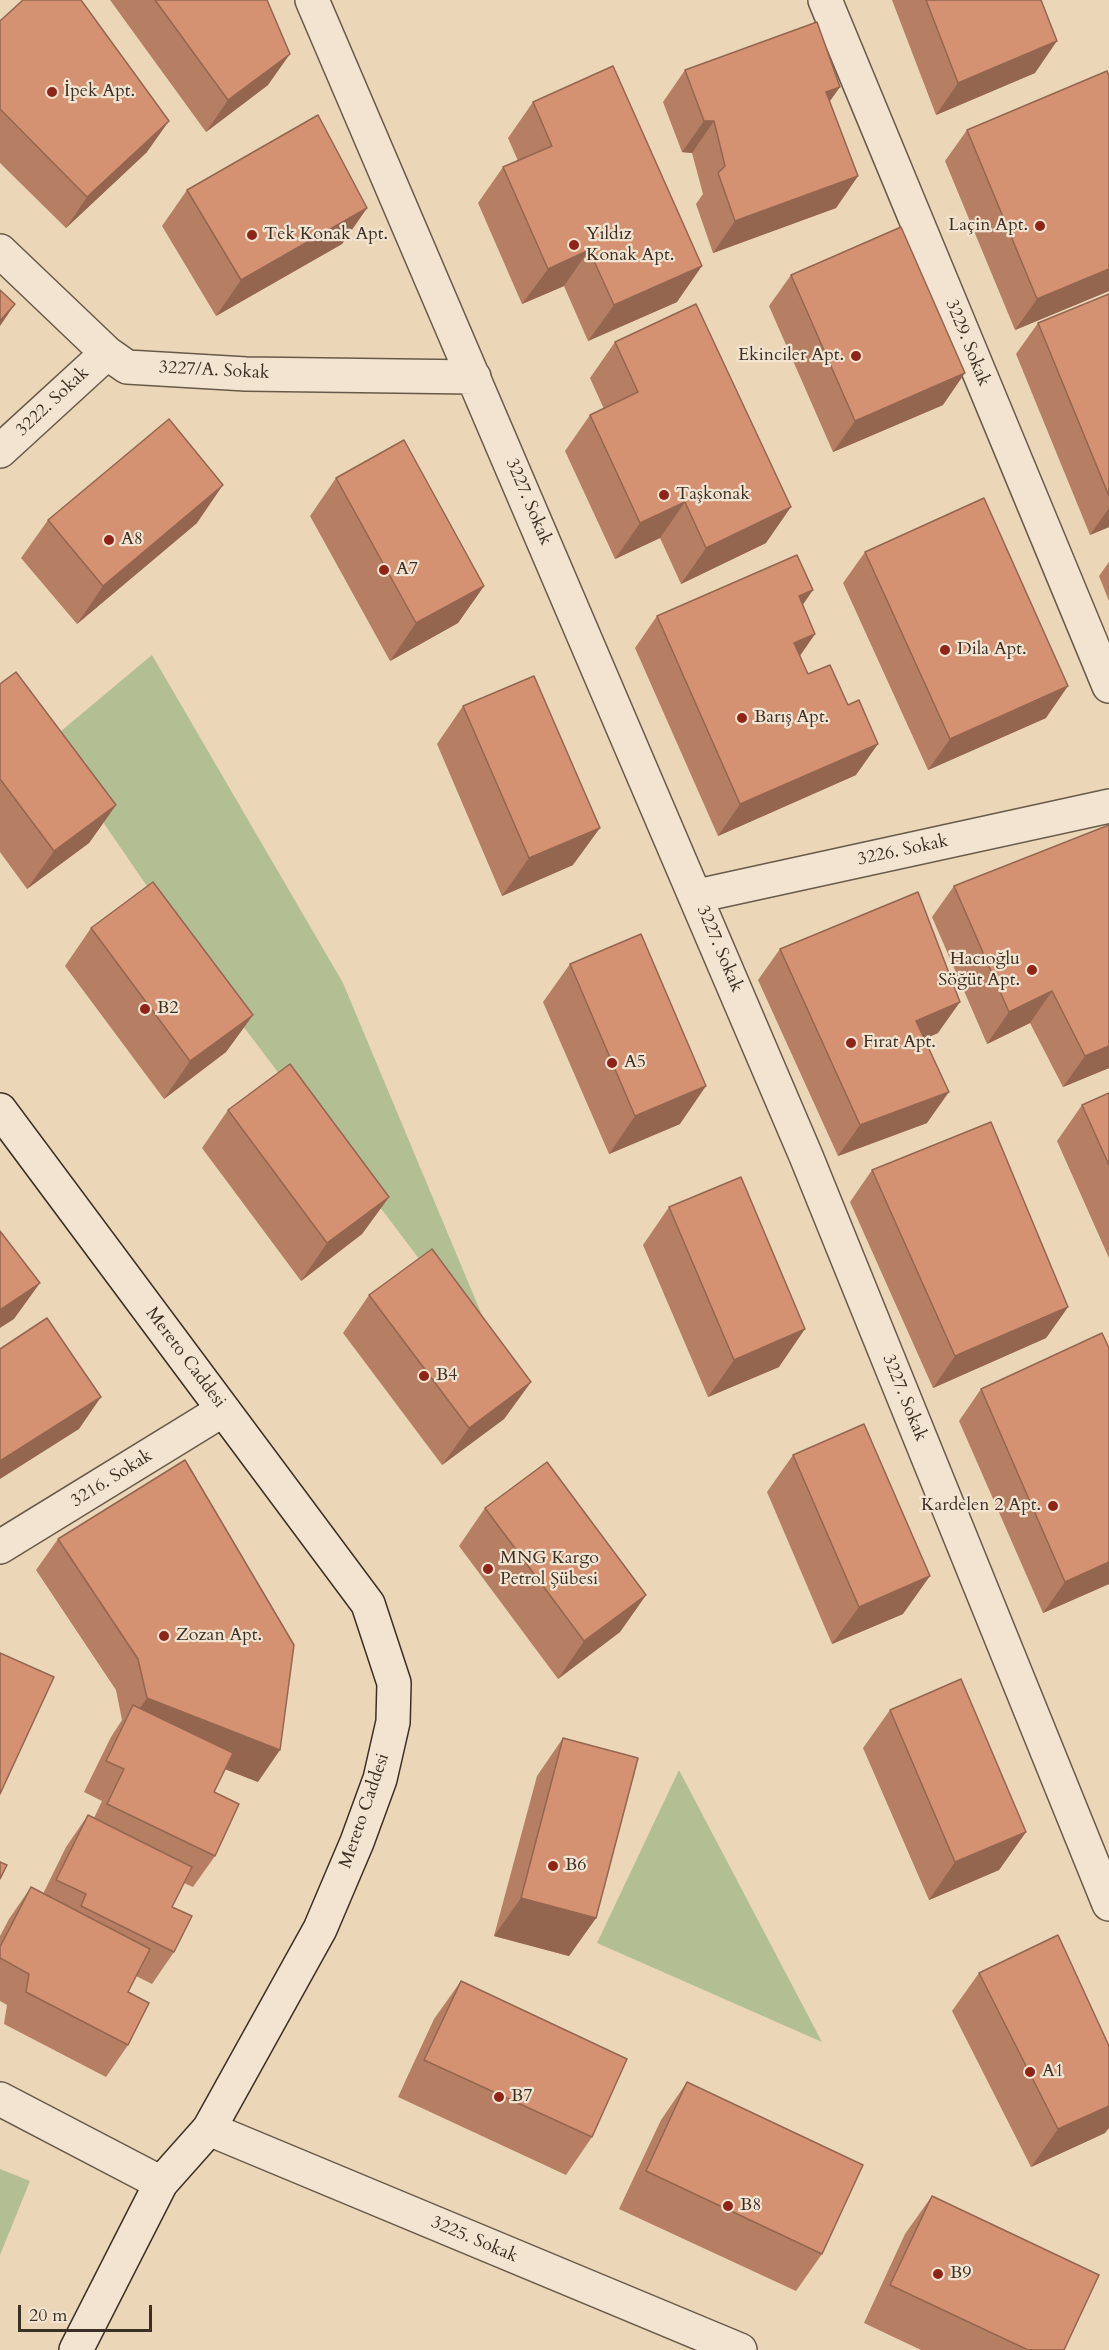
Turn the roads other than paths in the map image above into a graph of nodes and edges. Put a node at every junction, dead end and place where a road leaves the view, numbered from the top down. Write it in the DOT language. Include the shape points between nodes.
graph roads {
  1 [pos="312,0"];
  2 [pos="825,0"];
  3 [pos="0,251"];
  4 [pos="107,353"];
  5 [pos="474,377"];
  6 [pos="0,452"];
  7 [pos="1109,686"];
  8 [pos="1109,806"];
  9 [pos="697,896"];
  10 [pos="0,1110"];
  11 [pos="224,1410"];
  12 [pos="0,1547"];
  13 [pos="1107,1895"];
  14 [pos="0,2099"];
  15 [pos="209,2129"];
  16 [pos="161,2183"];
  17 [pos="76,2350"];
  18 [pos="740,2350"];
  1 -- 5 [label="street, 3227. Sokak"];
  2 -- 7 [label="street, 3229. Sokak"];
  3 -- 4 [label="street, 3227/A. Sokak"];
  4 -- 5 [label="street, 3227/A. Sokak" via="127,367 246,374"];
  4 -- 6 [label="street, 3222. Sokak"];
  5 -- 9 [label="street, 3227. Sokak"];
  8 -- 9 [label="street, 3226. Sokak"];
  9 -- 13 [label="street, 3227. Sokak"];
  10 -- 11 [label="street, Mereto Caddesi"];
  11 -- 12 [label="street, 3216. Sokak"];
  11 -- 15 [label="street, Mereto Caddesi" via="368,1604 394,1683 393,1722 380,1779 357,1842 320,1929"];
  14 -- 16 [label="street"];
  15 -- 16 [label="street, Mereto Caddesi"];
  15 -- 18 [label="street, 3225. Sokak"];
  16 -- 17 [label="street, Mereto Caddesi"];
}
